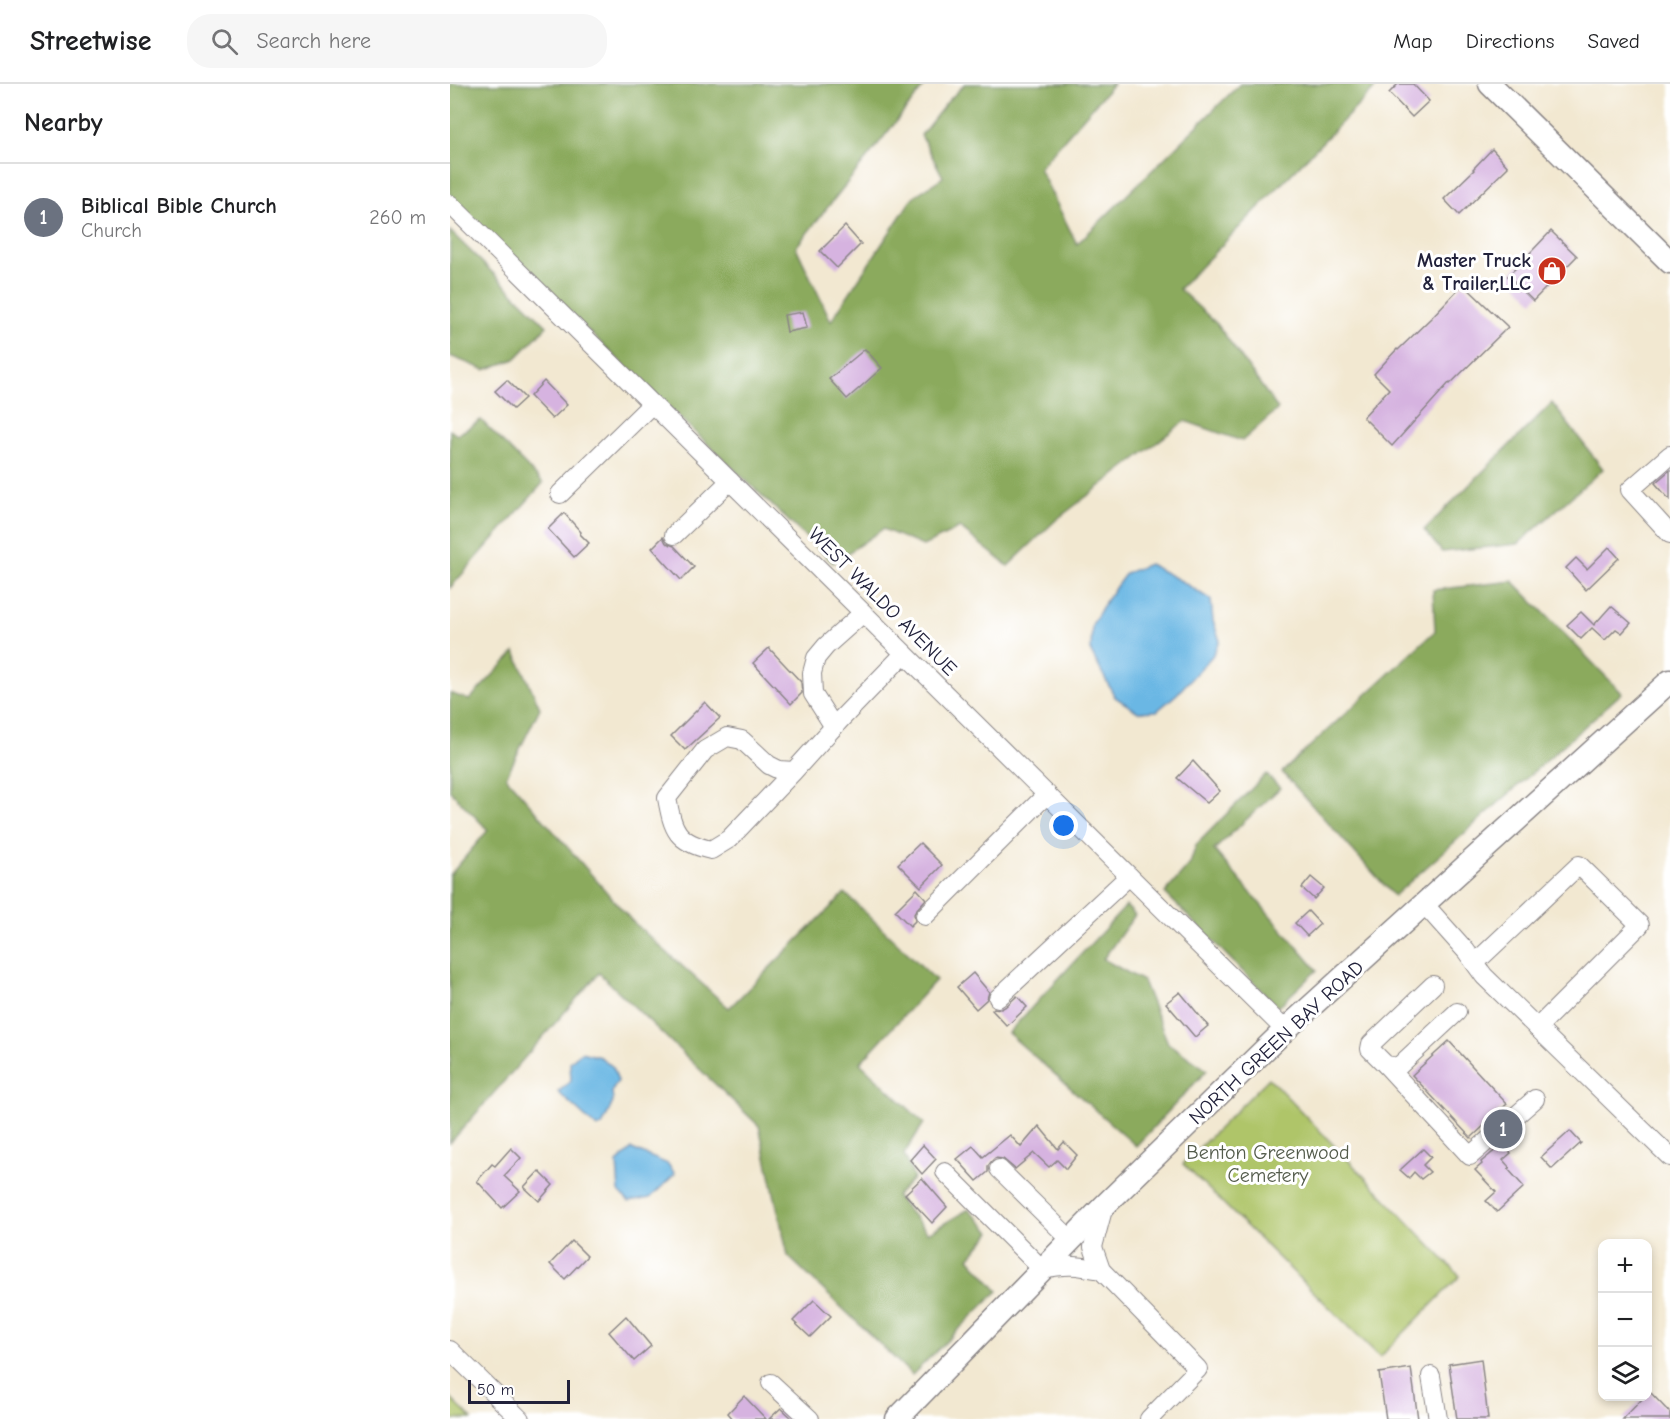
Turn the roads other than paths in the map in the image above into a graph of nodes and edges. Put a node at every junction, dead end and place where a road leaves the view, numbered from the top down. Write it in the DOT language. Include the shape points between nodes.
graph roads {
  1 [pos="1490,84"];
  2 [pos="450,204"];
  3 [pos="1670,262"];
  4 [pos="652,404"];
  5 [pos="1670,455"];
  6 [pos="730,481"];
  7 [pos="560,494"];
  8 [pos="1670,534"];
  9 [pos="674,535"];
  10 [pos="863,613"];
  11 [pos="904,654"];
  12 [pos="1670,681"];
  13 [pos="834,728"];
  14 [pos="794,771"];
  15 [pos="1047,794"];
  16 [pos="1129,876"];
  17 [pos="1424,904"];
  18 [pos="925,916"];
  19 [pos="1474,963"];
  20 [pos="1433,985"];
  21 [pos="998,998"];
  22 [pos="1457,1012"];
  23 [pos="1537,1028"];
  24 [pos="1285,1030"];
  25 [pos="1386,1065"];
  26 [pos="1536,1099"];
  27 [pos="1669,1155"];
  28 [pos="999,1169"];
  29 [pos="945,1172"];
  30 [pos="1104,1206"];
  31 [pos="1071,1240"];
  32 [pos="1042,1269"];
  33 [pos="1101,1270"];
  34 [pos="450,1350"];
  35 [pos="1431,1376"];
  36 [pos="771,1383"];
  37 [pos="520,1419"];
  38 [pos="810,1419"];
  39 [pos="897,1419"];
  40 [pos="1149,1419"];
  41 [pos="1438,1419"];
  1 -- 3 [label="main road"];
  2 -- 4 [label="street, WEST WALDO AVENUE"];
  4 -- 6 [label="street, WEST WALDO AVENUE"];
  4 -- 7 [label="street"];
  5 -- 8 [label="street" via="1630,490"];
  6 -- 9 [label="street"];
  6 -- 10 [label="street, WEST WALDO AVENUE"];
  10 -- 11 [label="street, WEST WALDO AVENUE"];
  10 -- 13 [label="street" via="826,646 816,658 812,673 813,694"];
  11 -- 13 [label="street"];
  11 -- 15 [label="street, WEST WALDO AVENUE"];
  12 -- 17 [label="main road, NORTH GREEN BAY ROAD"];
  13 -- 14 [label="street"];
  14 -- 14 [label="street" via="769,765 742,740 727,737 705,750 667,798 672,824 681,837 711,850 729,839"];
  15 -- 16 [label="street, WEST WALDO AVENUE"];
  15 -- 18 [label="street"];
  16 -- 21 [label="street"];
  16 -- 24 [label="street, WEST WALDO AVENUE"];
  17 -- 19 [label="street"];
  17 -- 24 [label="main road, NORTH GREEN BAY ROAD"];
  19 -- 23 [label="street"];
  19 -- 23 [label="street" via="1579,865 1640,925"];
  20 -- 25 [label="street" via="1371,1044 1370,1049"];
  22 -- 25 [label="street" via="1398,1067"];
  23 -- 27 [label="street"];
  24 -- 30 [label="main road, NORTH GREEN BAY ROAD"];
  25 -- 26 [label="street" via="1470,1156"];
  28 -- 31 [label="street"];
  29 -- 32 [label="street"];
  30 -- 31 [label="main road, NORTH GREEN BAY ROAD"];
  30 -- 33 [label="street" via="1093,1247"];
  31 -- 32 [label="main road, NORTH GREEN BAY ROAD"];
  32 -- 33 [label="street" via="1065,1264"];
  32 -- 39 [label="main road, NORTH GREEN BAY ROAD"];
  33 -- 40 [label="street" via="1198,1369"];
  34 -- 37 [label="street"];
  35 -- 41 [label="street"];
  36 -- 38 [label="street"];
}
